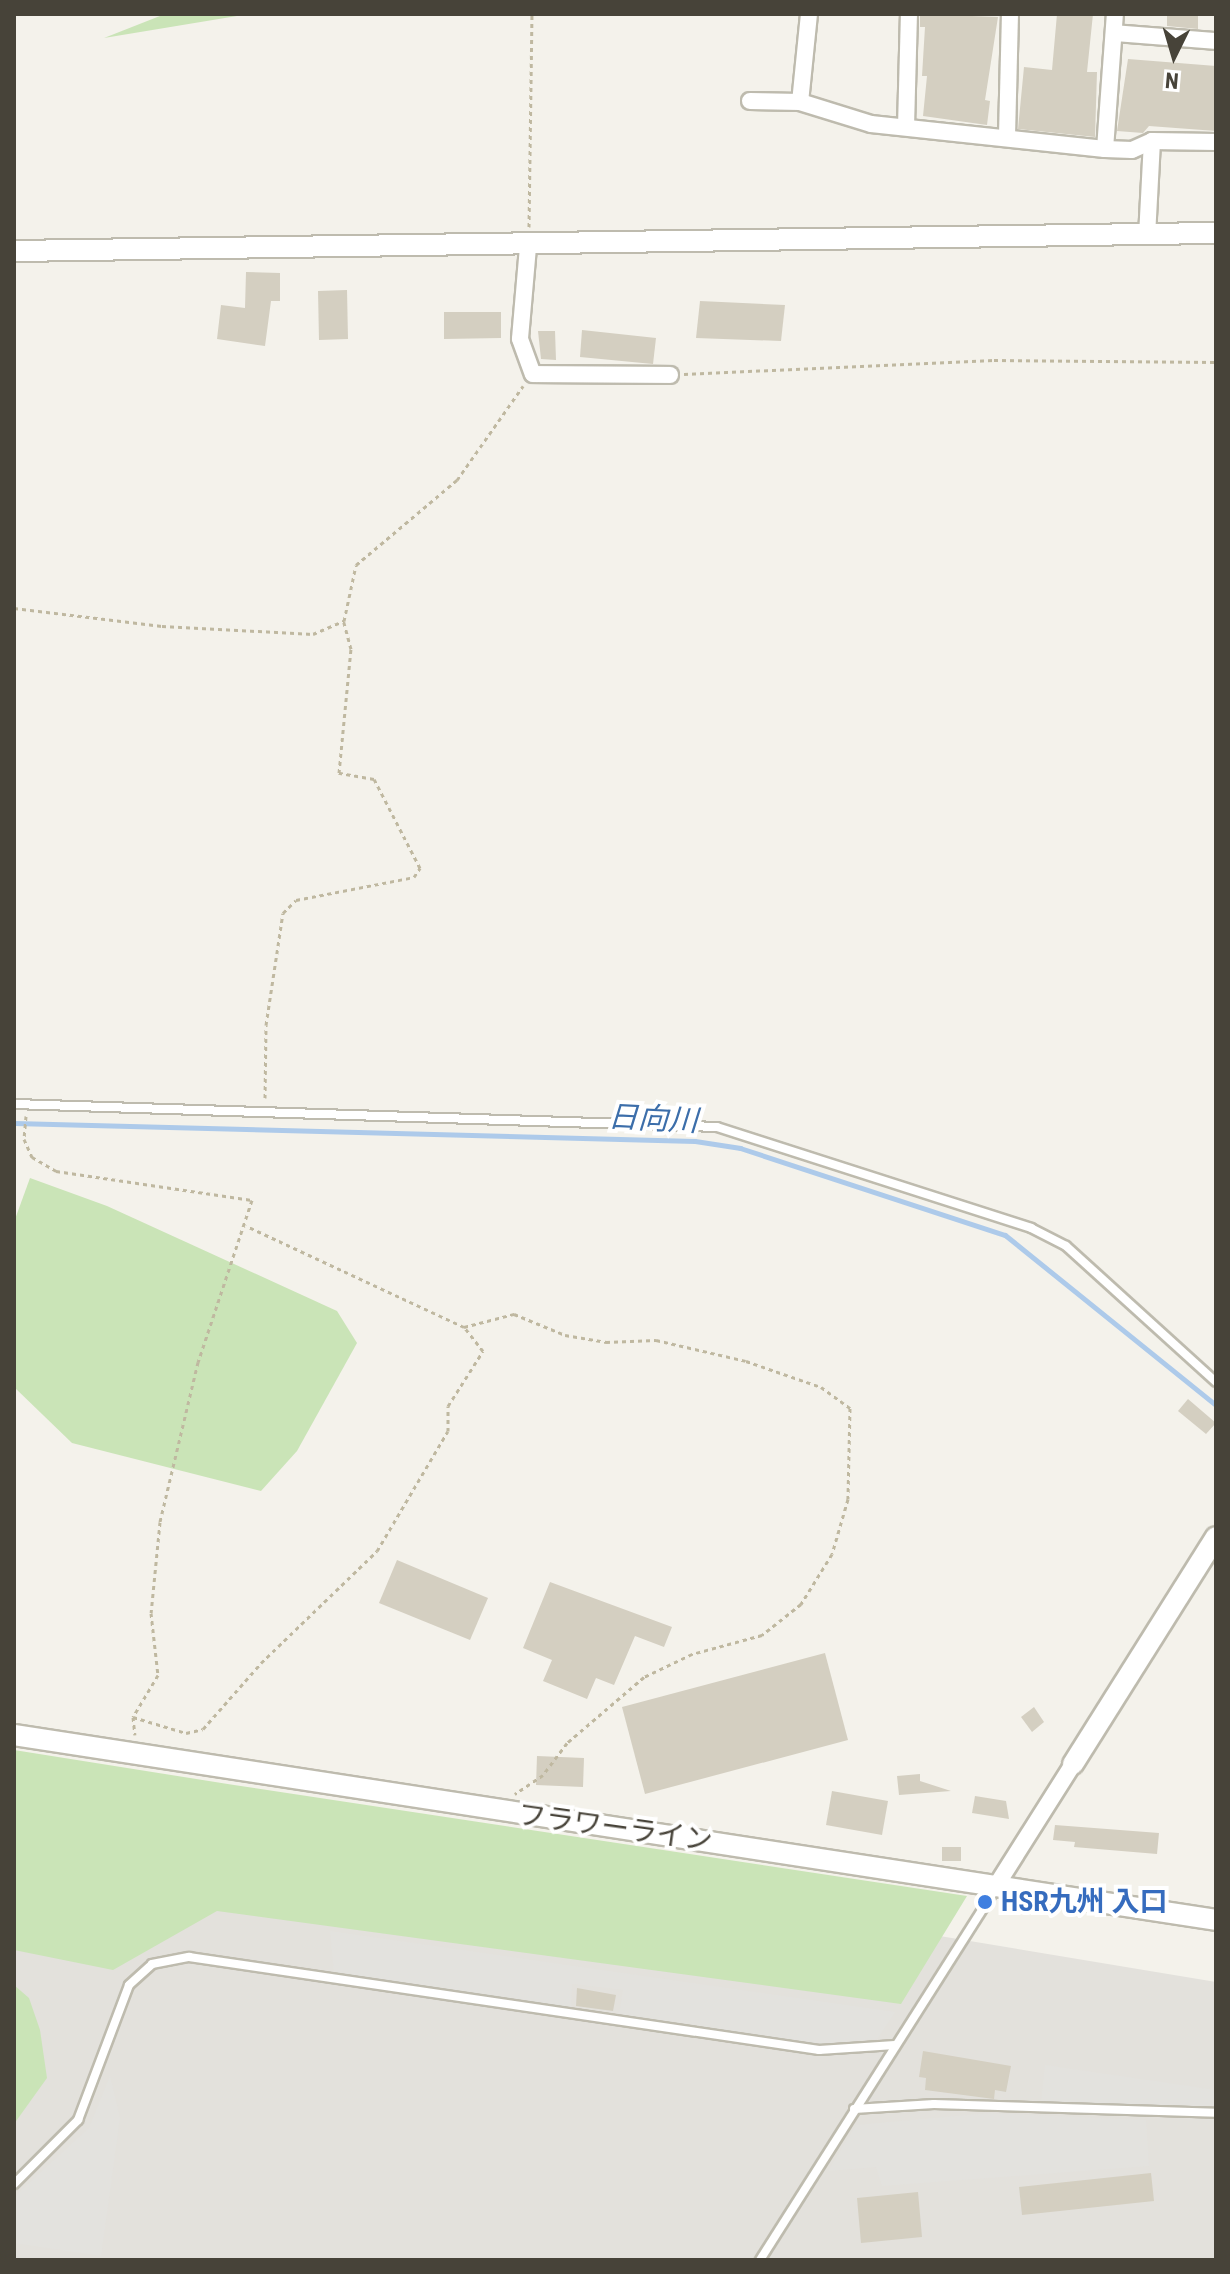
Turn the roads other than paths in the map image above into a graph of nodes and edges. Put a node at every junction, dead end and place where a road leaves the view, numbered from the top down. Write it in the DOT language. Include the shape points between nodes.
graph roads {
  1 [pos="809,14"];
  2 [pos="909,14"];
  3 [pos="1010,14"];
  4 [pos="1115,14"];
  5 [pos="1114,33"];
  6 [pos="1216,41"];
  7 [pos="750,101"];
  8 [pos="800,102"];
  9 [pos="906,127"];
  10 [pos="1007,136"];
  11 [pos="1152,141"];
  12 [pos="1216,142"];
  13 [pos="1105,149"];
  14 [pos="1216,233"];
  15 [pos="1147,235"];
  16 [pos="528,247"];
  17 [pos="14,251"];
  18 [pos="670,375"];
  19 [pos="14,1104"];
  20 [pos="1216,1382"];
  21 [pos="1216,1537"];
  22 [pos="14,1735"];
  23 [pos="1073,1764"];
  24 [pos="996,1886"];
  25 [pos="1216,1920"];
  26 [pos="895,2045"];
  27 [pos="854,2109"];
  28 [pos="1216,2113"];
  29 [pos="14,2184"];
  30 [pos="760,2260"];
  1 -- 8 [label="street"];
  2 -- 9 [label="street"];
  3 -- 10 [label="street"];
  4 -- 5 [label="street"];
  5 -- 6 [label="street"];
  5 -- 13 [label="street"];
  7 -- 8 [label="street"];
  8 -- 9 [label="street" via="871,124"];
  9 -- 10 [label="street"];
  10 -- 13 [label="street"];
  11 -- 12 [label="street"];
  11 -- 13 [label="street" via="1132,150"];
  11 -- 15 [label="street"];
  14 -- 15 [label="street"];
  15 -- 16 [label="street"];
  16 -- 17 [label="street"];
  16 -- 18 [label="street" via="520,339 533,374"];
  19 -- 20 [label="lane" via="732,1131 1031,1228 1066,1246"];
  21 -- 23 [label="street"];
  22 -- 24 [label="street, フラワーライン"];
  23 -- 24 [label="street"];
  24 -- 25 [label="street, フラワーライン"];
  24 -- 26 [label="lane"];
  26 -- 27 [label="lane"];
  26 -- 29 [label="lane" via="819,2050 189,1957 152,1964 129,1985 78,2120"];
  27 -- 28 [label="lane" via="934,2104"];
  27 -- 30 [label="lane"];
}
